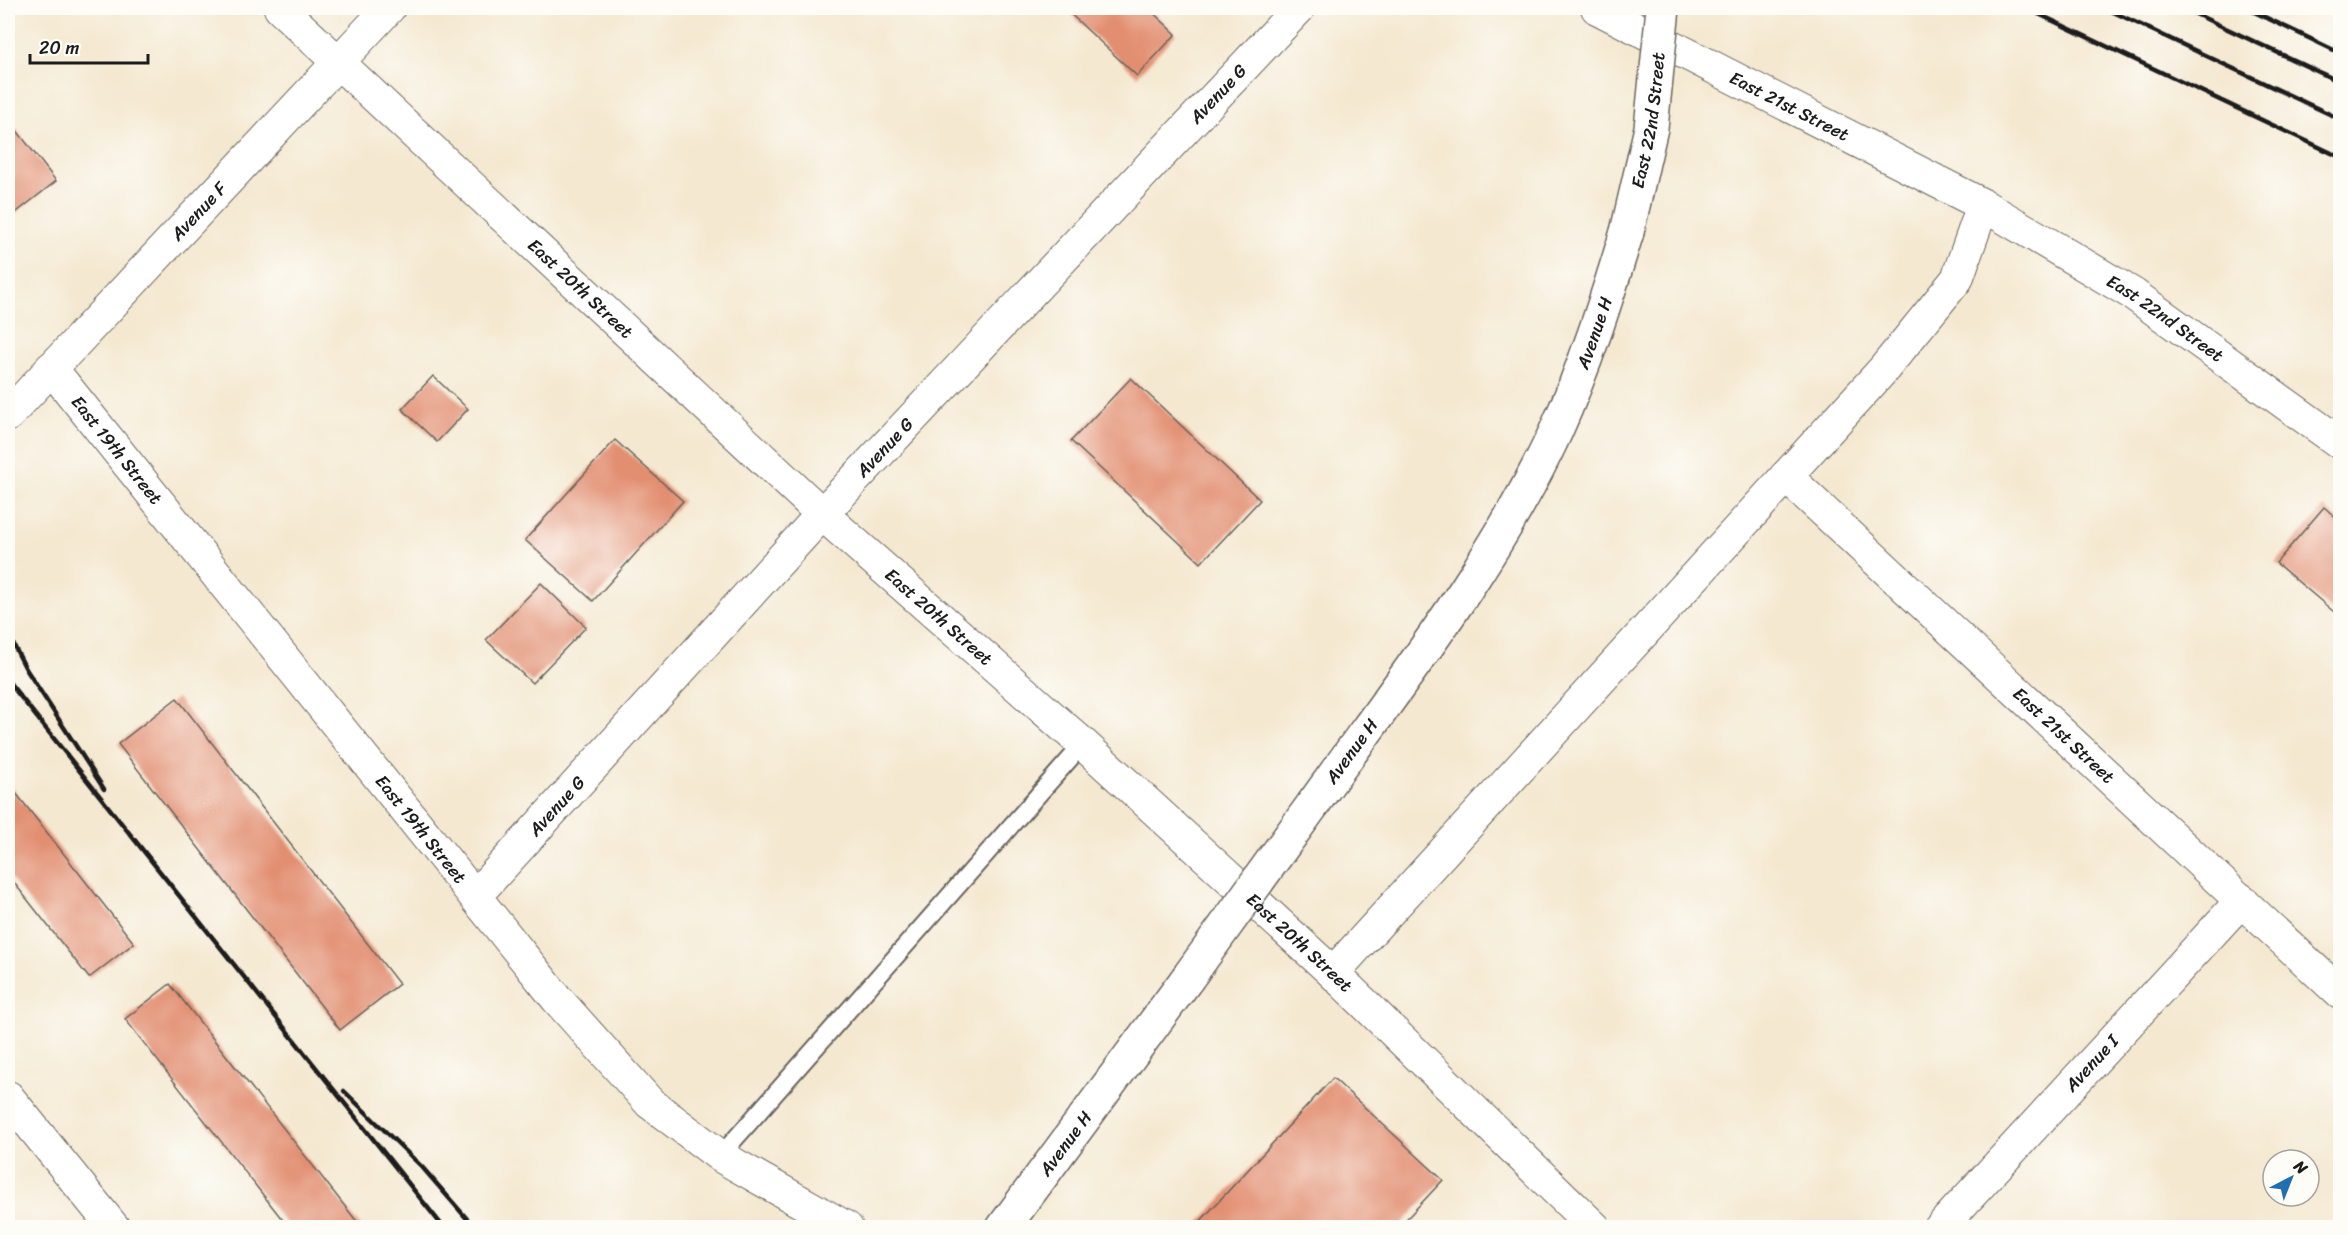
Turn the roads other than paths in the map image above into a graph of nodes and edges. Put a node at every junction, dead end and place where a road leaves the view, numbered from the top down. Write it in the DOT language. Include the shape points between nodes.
graph roads {
  1 [pos="280,8"];
  2 [pos="389,8"];
  3 [pos="1299,8"];
  4 [pos="1597,8"];
  5 [pos="1663,8"];
  6 [pos="337,63"];
  7 [pos="1983,205"];
  8 [pos="1627,232"];
  9 [pos="51,368"];
  10 [pos="8,415"];
  11 [pos="2340,443"];
  12 [pos="1786,476"];
  13 [pos="822,514"];
  14 [pos="1083,744"];
  15 [pos="476,895"];
  16 [pos="2242,900"];
  17 [pos="1333,973"];
  18 [pos="2340,993"];
  19 [pos="8,1097"];
  20 [pos="720,1156"];
  21 [pos="114,1227"];
  22 [pos="847,1227"];
  23 [pos="1003,1227"];
  24 [pos="1594,1227"];
  25 [pos="1941,1227"];
  1 -- 6 [label="street, East 20th Street"];
  2 -- 6 [label="street, Avenue F"];
  3 -- 13 [label="street, Avenue G"];
  4 -- 7 [label="street, East 21st Street"];
  5 -- 8 [label="street, East 22nd Street, bridge" via="1651,128"];
  6 -- 9 [label="street, Avenue F"];
  6 -- 13 [label="street, East 20th Street"];
  7 -- 11 [label="street, East 22nd Street" via="2133,294"];
  7 -- 12 [label="street" via="1957,279 1883,370"];
  8 -- 23 [label="street, Avenue H, bridge" via="1596,334 1554,434 1464,593"];
  9 -- 10 [label="street, Avenue F"];
  9 -- 15 [label="street, East 19th Street"];
  12 -- 16 [label="street, East 21st Street"];
  12 -- 17 [label="street"];
  13 -- 14 [label="street, East 20th Street"];
  13 -- 15 [label="street, Avenue G"];
  14 -- 17 [label="street, East 20th Street"];
  14 -- 20 [label="lane"];
  15 -- 20 [label="street, East 19th Street" via="557,999 650,1103"];
  16 -- 18 [label="street, East 21st Street"];
  16 -- 25 [label="street, Avenue I"];
  17 -- 24 [label="street, East 20th Street"];
  19 -- 21 [label="street"];
  20 -- 22 [label="street, East 19th Street"];
}
